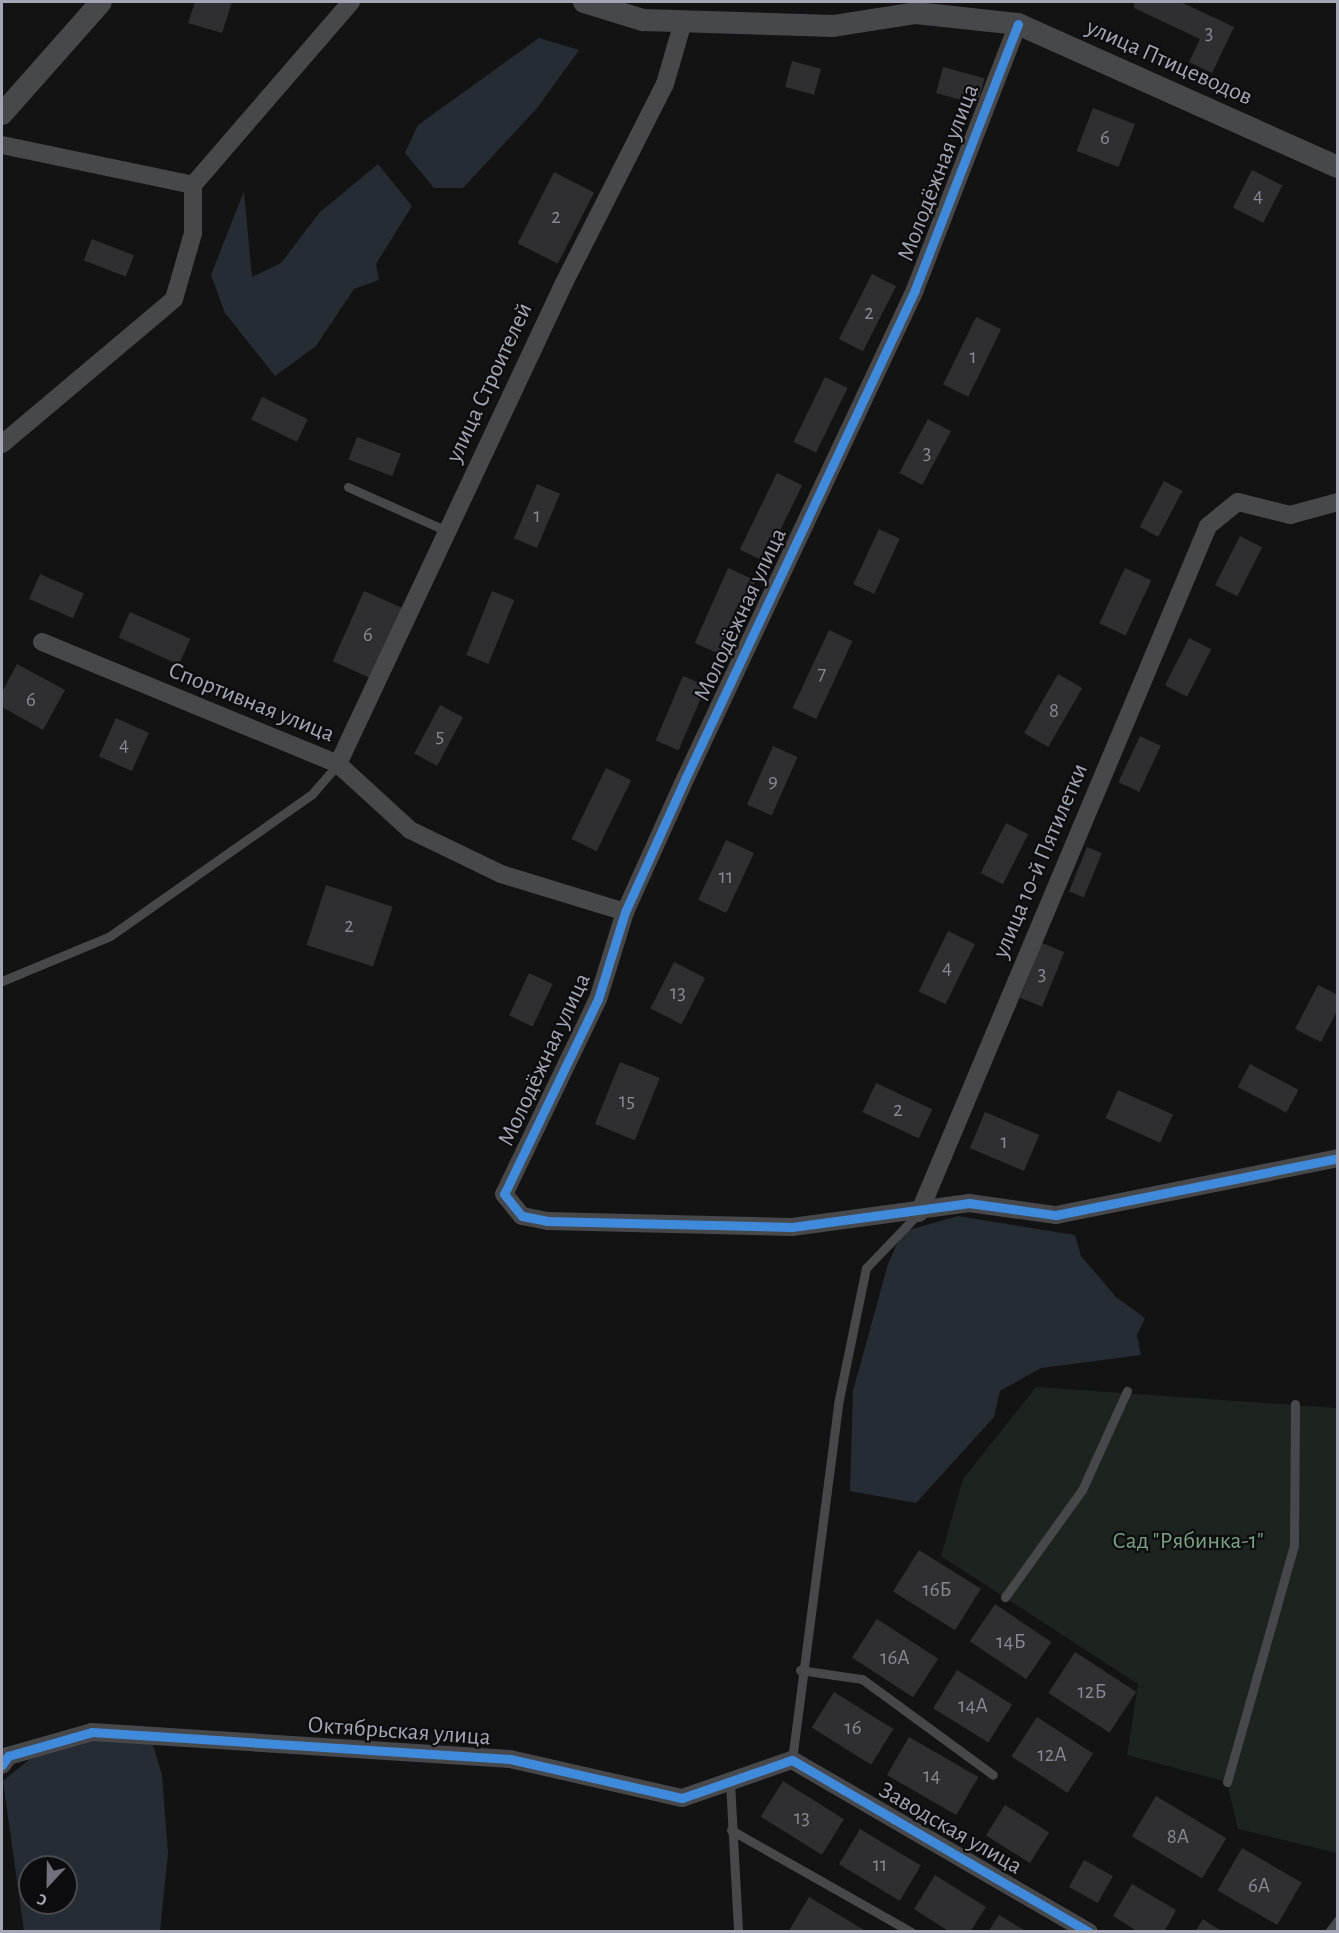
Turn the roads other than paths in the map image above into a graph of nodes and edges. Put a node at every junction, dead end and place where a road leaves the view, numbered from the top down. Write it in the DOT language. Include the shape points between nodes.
graph roads {
  1 [pos="100,2"];
  2 [pos="351,2"];
  3 [pos="584,2"];
  4 [pos="683,22"];
  5 [pos="1018,24"];
  6 [pos="2,114"];
  7 [pos="2,145"];
  8 [pos="1338,167"];
  9 [pos="193,185"];
  10 [pos="2,444"];
  11 [pos="348,487"];
  12 [pos="1338,502"];
  13 [pos="447,531"];
  14 [pos="42,642"];
  15 [pos="338,764"];
  16 [pos="625,912"];
  17 [pos="2,981"];
  18 [pos="1338,1158"];
  19 [pos="919,1213"];
  20 [pos="1126,1391"];
  21 [pos="1295,1404"];
  22 [pos="1005,1597"];
  23 [pos="800,1670"];
  24 [pos="792,1760"];
  25 [pos="2,1765"];
  26 [pos="993,1775"];
  27 [pos="730,1782"];
  28 [pos="1227,1782"];
  29 [pos="731,1830"];
  30 [pos="1338,1920"];
  31 [pos="739,1931"];
  32 [pos="911,1932"];
  33 [pos="1089,1932"];
  34 [pos="1329,1932"];
  1 -- 6 [label="street"];
  2 -- 9 [label="street"];
  3 -- 4 [label="street, улица Птицеводов" via="643,20"];
  4 -- 5 [label="street, улица Птицеводов" via="833,26 916,13"];
  4 -- 13 [label="street, улица Строителей" via="665,84"];
  5 -- 8 [label="street, улица Птицеводов"];
  5 -- 16 [label="street, Молодёжная улица" via="915,290"];
  7 -- 9 [label="street"];
  9 -- 10 [label="street" via="193,233 174,299"];
  11 -- 13 [label="lane"];
  12 -- 19 [label="street, улица 10-й Пятилетки" via="1290,515 1239,502 1208,526"];
  13 -- 15 [label="street, улица Строителей"];
  14 -- 15 [label="street, Спортивная улица"];
  15 -- 16 [label="street, Спортивная улица" via="410,830 501,874"];
  15 -- 17 [label="lane" via="312,794 110,936"];
  16 -- 19 [label="street, Молодёжная улица" via="598,999 504,1194 522,1216 547,1221 792,1227"];
  18 -- 19 [label="street" via="1056,1215 969,1203"];
  19 -- 23 [label="lane" via="866,1268 838,1404"];
  20 -- 22 [label="lane" via="1082,1490"];
  21 -- 28 [label="lane" via="1294,1546"];
  23 -- 24 [label="lane"];
  23 -- 26 [label="lane" via="862,1679"];
  24 -- 27 [label="street, Октябрьская улица"];
  24 -- 33 [label="street, Заводская улица"];
  25 -- 27 [label="street, Октябрьская улица" via="8,1756 92,1732 510,1759 682,1798"];
  27 -- 29 [label="lane"];
  29 -- 31 [label="lane"];
  29 -- 32 [label="lane"];
  30 -- 34 [label="lane"];
}
